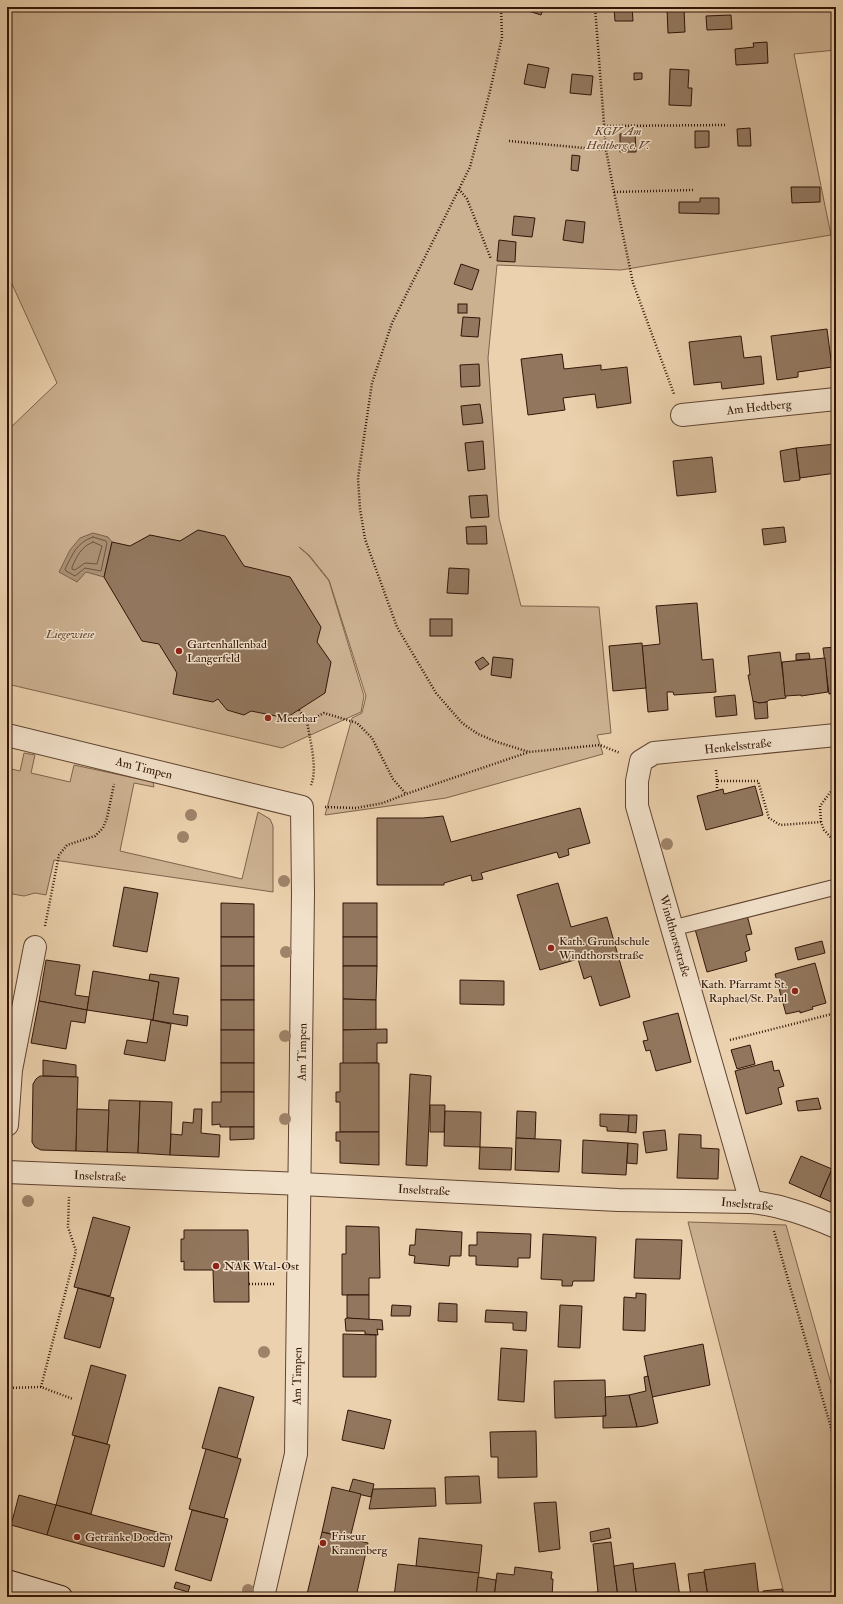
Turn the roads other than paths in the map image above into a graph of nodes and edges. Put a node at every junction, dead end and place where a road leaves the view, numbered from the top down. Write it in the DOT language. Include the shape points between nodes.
graph roads {
  1 [pos="836,399"];
  2 [pos="682,415"];
  3 [pos="7,735"];
  4 [pos="836,735"];
  5 [pos="641,761"];
  6 [pos="836,887"];
  7 [pos="673,928"];
  8 [pos="35,947"];
  9 [pos="9,1070"];
  10 [pos="7,1125"];
  11 [pos="7,1172"];
  12 [pos="301,1184"];
  13 [pos="759,1202"];
  14 [pos="836,1227"];
  15 [pos="7,1581"];
  16 [pos="61,1597"];
  17 [pos="263,1597"];
  1 -- 2 [label="street, Am Hedtberg"];
  3 -- 12 [label="street, Am Timpen" via="302,807"];
  4 -- 5 [label="street, Henkelsstraße" via="654,753"];
  5 -- 7 [label="street, Windthorststraße" via="637,781 637,806"];
  6 -- 7 [label="lane"];
  7 -- 13 [label="street, Windthorststraße" via="706,1046"];
  8 -- 9 [label="street"];
  9 -- 10 [label="street"];
  11 -- 12 [label="street, Inselstraße"];
  12 -- 13 [label="street, Inselstraße" via="618,1200"];
  12 -- 17 [label="street, Am Timpen" via="296,1454"];
  13 -- 14 [label="street, Inselstraße" via="798,1211"];
  15 -- 16 [label="street"];
}
